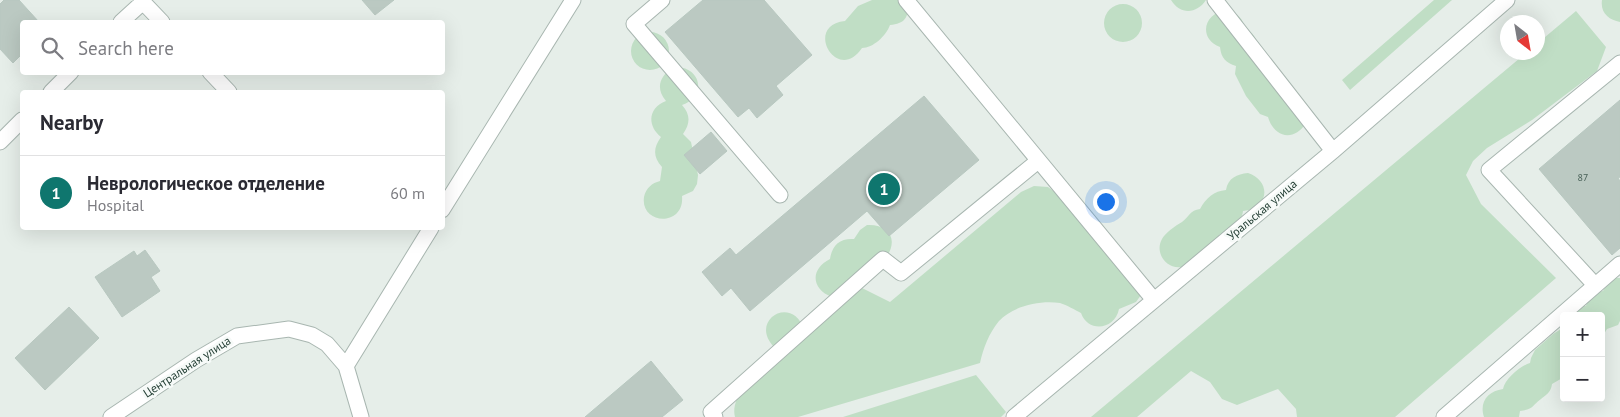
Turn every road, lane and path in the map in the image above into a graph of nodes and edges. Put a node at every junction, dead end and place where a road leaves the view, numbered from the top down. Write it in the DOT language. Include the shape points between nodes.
graph roads {
  1 [pos="572,0"];
  2 [pos="662,0"];
  3 [pos="906,0"];
  4 [pos="1215,0"];
  5 [pos="1507,0"];
  6 [pos="142,1"];
  7 [pos="124,20"];
  8 [pos="160,20"];
  9 [pos="1620,63"];
  10 [pos="68,75"];
  11 [pos="213,75"];
  12 [pos="52,90"];
  13 [pos="227,90"];
  14 [pos="20,122"];
  15 [pos="0,142"];
  16 [pos="1333,151"];
  17 [pos="1038,161"];
  18 [pos="780,195"];
  19 [pos="445,205"];
  20 [pos="430,230"];
  21 [pos="1620,264"];
  22 [pos="1595,286"];
  23 [pos="1154,300"];
  24 [pos="346,366"];
  25 [pos="111,417"];
  26 [pos="361,417"];
  27 [pos="715,417"];
  28 [pos="1014,417"];
  29 [pos="1444,417"];
  1 -- 19 [label="street"];
  2 -- 18 [label="street" via="634,24"];
  3 -- 17 [label="street"];
  4 -- 16 [label="street"];
  5 -- 16 [label="street, Уральская улица"];
  6 -- 7 [label="street"];
  6 -- 8 [label="street"];
  9 -- 22 [label="street" via="1489,170"];
  10 -- 12 [label="street"];
  11 -- 13 [label="street"];
  14 -- 15 [label="street"];
  16 -- 23 [label="street, Уральская улица"];
  17 -- 23 [label="street"];
  17 -- 27 [label="street" via="901,273 883,259 711,412"];
  20 -- 24 [label="street"];
  21 -- 22 [label="street"];
  22 -- 29 [label="street"];
  23 -- 28 [label="street, Уральская улица"];
  24 -- 25 [label="street, Центральная улица" via="327,344 312,335 289,329 237,336"];
  24 -- 26 [label="street"];
}
